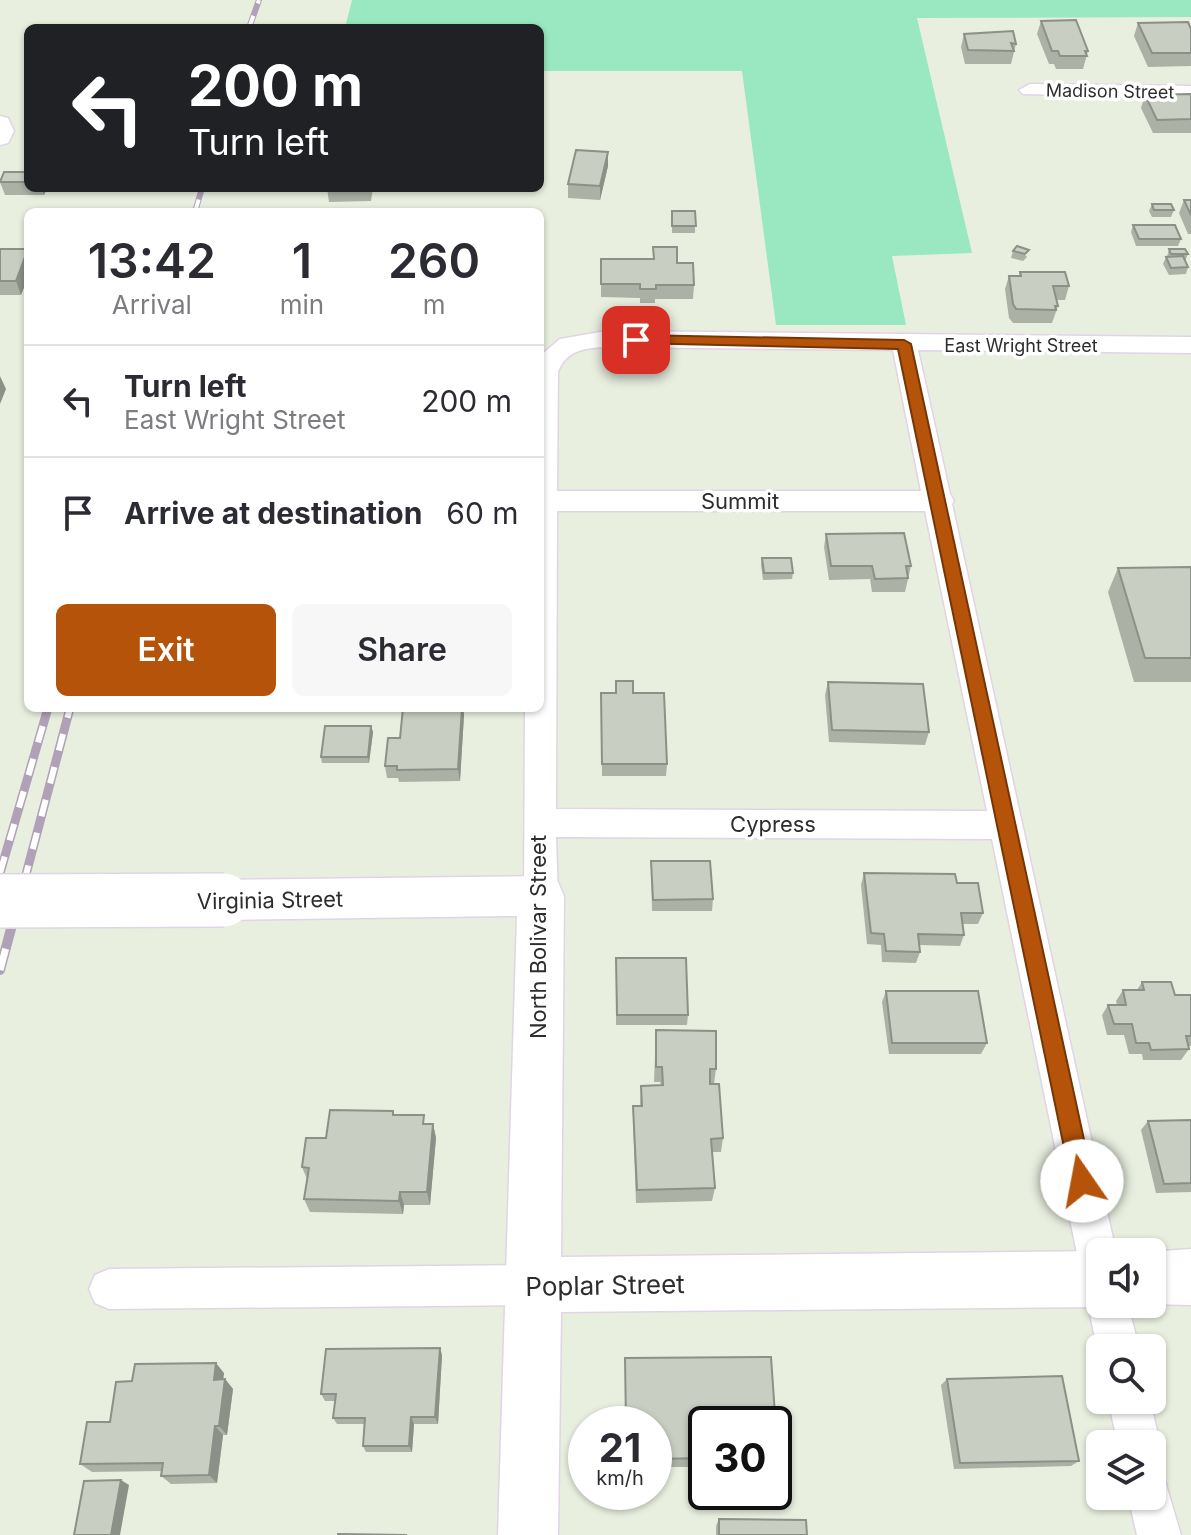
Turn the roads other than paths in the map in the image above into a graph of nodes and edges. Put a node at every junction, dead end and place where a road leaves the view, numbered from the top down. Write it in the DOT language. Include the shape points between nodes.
graph roads {
  1 [pos="1030,90"];
  2 [pos="1191,92"];
  3 [pos="0,123"];
  4 [pos="0,138"];
  5 [pos="904,344"];
  6 [pos="1191,345"];
  7 [pos="564,346"];
  8 [pos="544,415"];
  9 [pos="544,501"];
  10 [pos="940,501"];
  11 [pos="540,712"];
  12 [pos="539,823"];
  13 [pos="1007,825"];
  14 [pos="541,896"];
  15 [pos="0,901"];
  16 [pos="1094,1238"];
  17 [pos="1191,1277"];
  18 [pos="1166,1278"];
  19 [pos="1086,1279"];
  20 [pos="532,1285"];
  21 [pos="109,1289"];
  22 [pos="1153,1510"];
  23 [pos="528,1535"];
  24 [pos="1159,1535"];
  1 -- 2 [label="street, Madison Street"];
  3 -- 4 [label="street"];
  5 -- 6 [label="street, East Wright Street"];
  5 -- 7 [label="street, East Wright Street" via="606,339"];
  5 -- 10 [label="street"];
  7 -- 8 [label="street, North Bolivar Street" via="549,358"];
  9 -- 10 [label="street, Summit"];
  10 -- 13 [label="street"];
  11 -- 12 [label="street, North Bolivar Street"];
  12 -- 13 [label="street, Cypress"];
  12 -- 14 [label="street, North Bolivar Street"];
  13 -- 16 [label="street"];
  14 -- 15 [label="street, Virginia Street, bridge"];
  14 -- 20 [label="street, North Bolivar Street"];
  17 -- 18 [label="street"];
  19 -- 20 [label="street, Poplar Street"];
  20 -- 21 [label="street, Poplar Street"];
  20 -- 23 [label="street, North Bolivar Street"];
  22 -- 24 [label="street"];
}
